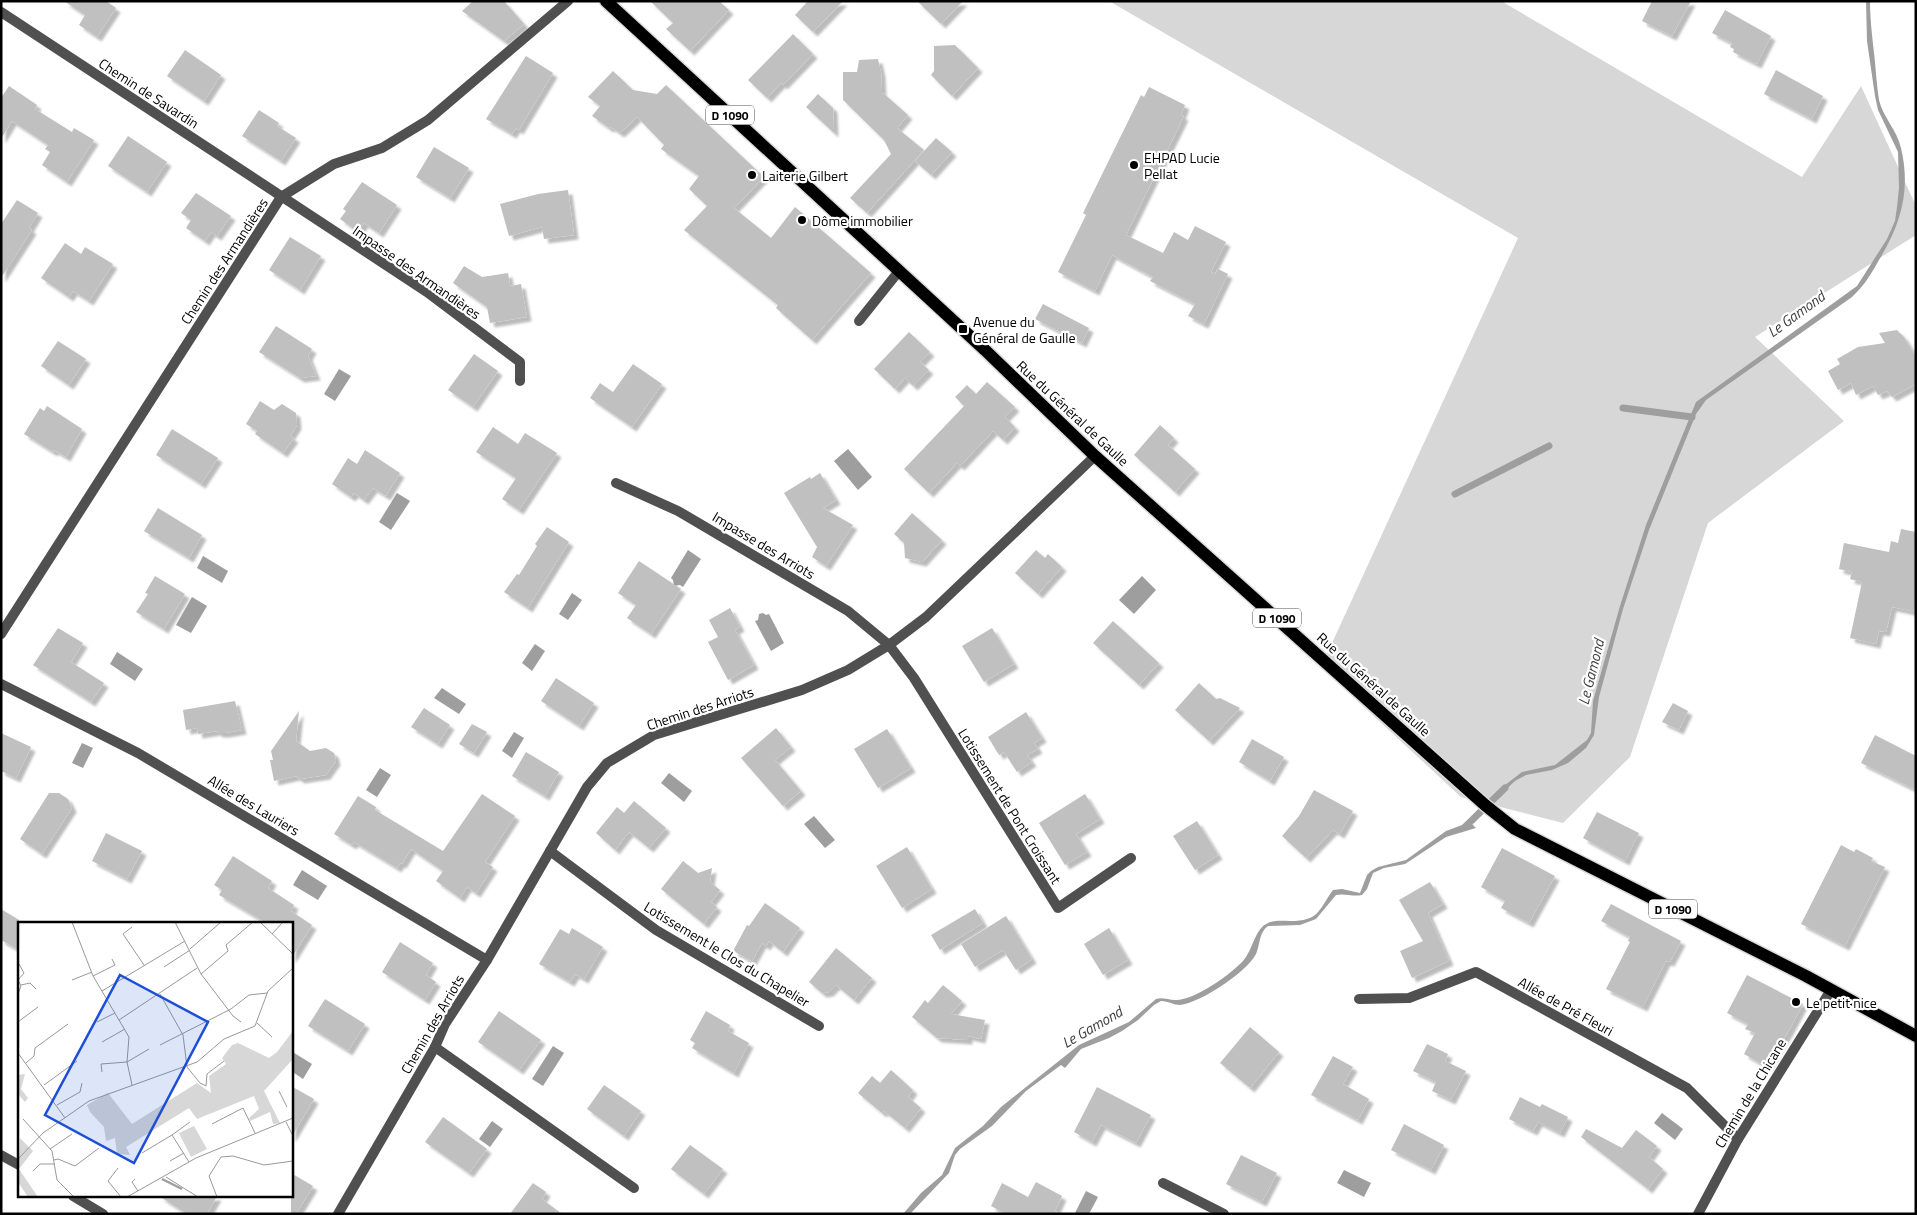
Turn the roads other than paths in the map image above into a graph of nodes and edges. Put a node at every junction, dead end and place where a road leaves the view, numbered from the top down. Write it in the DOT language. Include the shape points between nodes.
graph roads {
  1 [pos="568,1"];
  2 [pos="606,1"];
  3 [pos="1,12"];
  4 [pos="281,196"];
  5 [pos="899,271"];
  6 [pos="859,321"];
  7 [pos="520,381"];
  8 [pos="1095,456"];
  9 [pos="616,483"];
  10 [pos="1,634"];
  11 [pos="889,645"];
  12 [pos="1,684"];
  13 [pos="550,851"];
  14 [pos="1131,858"];
  15 [pos="486,960"];
  16 [pos="1831,990"];
  17 [pos="1359,999"];
  18 [pos="819,1026"];
  19 [pos="1916,1036"];
  20 [pos="435,1047"];
  21 [pos="1738,1138"];
  22 [pos="1,1155"];
  23 [pos="18,1164"];
  24 [pos="1163,1183"];
  25 [pos="634,1188"];
  26 [pos="76,1198"];
  27 [pos="103,1214"];
  28 [pos="338,1214"];
  29 [pos="1224,1214"];
  30 [pos="1698,1214"];
  1 -- 4 [label="street, Chemin des Armandières" via="428,120 382,148 334,164"];
  2 -- 5 [label="main road, Rue du Général de Gaulle / D 1090"];
  3 -- 4 [label="street, Chemin de Savardin"];
  4 -- 7 [label="street, Impasse des Armandières" via="428,292 520,362"];
  4 -- 10 [label="street, Chemin des Armandières"];
  5 -- 6 [label="street"];
  5 -- 8 [label="main road, Rue du Général de Gaulle / D 1090"];
  8 -- 11 [label="street, Chemin des Arriots" via="926,617"];
  8 -- 16 [label="main road, Rue du Général de Gaulle / D 1090" via="1485,805 1516,829"];
  9 -- 11 [label="street, Impasse des Arriots" via="678,511 741,546 848,611"];
  11 -- 13 [label="street, Chemin des Arriots" via="848,670 802,690 654,735 608,763 587,787"];
  11 -- 14 [label="street, Lotissement de Pont Croissant" via="914,678 1058,908"];
  12 -- 15 [label="street, Allée des Lauriers" via="138,752"];
  13 -- 15 [label="street, Chemin des Arriots"];
  13 -- 18 [label="street, Lotissement le Clos du Chapelier" via="656,930"];
  15 -- 20 [label="street, Chemin des Arriots" via="445,1024"];
  16 -- 19 [label="main road, D 1090"];
  16 -- 21 [label="street, Chemin de la Chicane"];
  17 -- 21 [label="street, Allée de Pré Fleuri" via="1409,998 1476,972 1687,1088"];
  20 -- 25 [label="street"];
  20 -- 28 [label="street, Chemin des Arriots"];
  21 -- 30 [label="street, Chemin de la Chicane"];
  22 -- 23 [label="street"];
  24 -- 29 [label="street"];
  26 -- 27 [label="street"];
}
